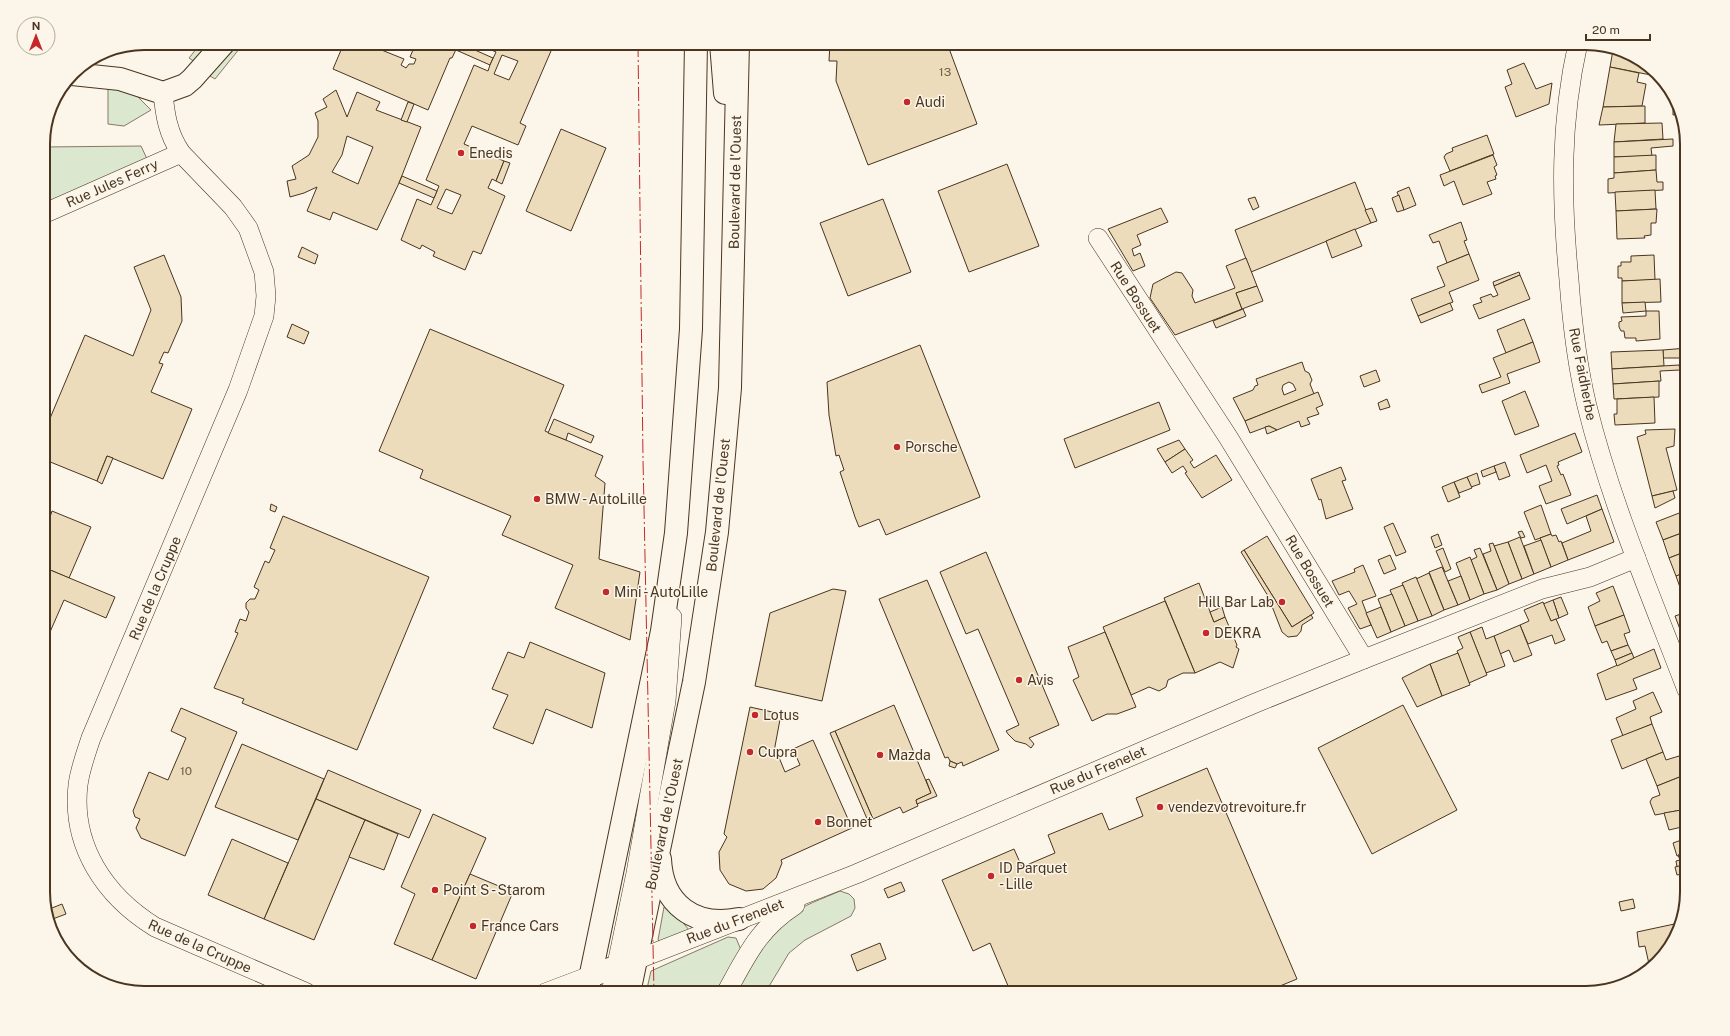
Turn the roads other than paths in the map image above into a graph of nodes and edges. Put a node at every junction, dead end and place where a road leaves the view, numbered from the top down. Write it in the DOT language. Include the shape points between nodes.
graph roads {
  1 [pos="218,50"];
  2 [pos="696,50"];
  3 [pos="722,50"];
  4 [pos="738,50"];
  5 [pos="1577,50"];
  6 [pos="83,72"];
  7 [pos="163,93"];
  8 [pos="181,153"];
  9 [pos="734,208"];
  10 [pos="50,211"];
  11 [pos="1098,238"];
  12 [pos="676,533"];
  13 [pos="1636,558"];
  14 [pos="1364,659"];
  15 [pos="1680,672"];
  16 [pos="660,848"];
  17 [pos="833,883"];
  18 [pos="739,919"];
  19 [pos="636,960"];
  20 [pos="615,967"];
  21 [pos="588,985"];
  22 [pos="291,986"];
  23 [pos="612,986"];
  24 [pos="630,986"];
  25 [pos="730,986"];
  1 -- 7 [label="main road" via="185,85"];
  2 -- 12 [label="main road, Boulevard de l'Ouest" via="691,329"];
  3 -- 9 [label="main road"];
  4 -- 9 [label="main road, Boulevard de l'Ouest"];
  5 -- 13 [label="street, Rue Faidherbe" via="1566,110 1562,174 1575,341 1587,405 1604,468"];
  6 -- 7 [label="main road" via="120,79"];
  7 -- 8 [label="street, Rue de la Cruppe" via="167,125 174,144"];
  8 -- 10 [label="street, Rue Jules Ferry"];
  8 -- 22 [label="street, Rue de la Cruppe" via="233,207 248,228 264,272 264,316 238,390 91,738 78,784 77,811 84,842 96,869 112,893 135,914 155,927"];
  9 -- 16 [label="main road, Boulevard de l'Ouest" via="730,388 717,532 694,682"];
  11 -- 14 [label="street, Rue Bossuet" via="1228,437"];
  12 -- 20 [label="street, Boulevard de l'Ouest" via="666,701 636,873"];
  12 -- 21 [label="main road, Boulevard de l'Ouest" via="662,631"];
  13 -- 14 [label="street" via="1590,577 1542,588"];
  13 -- 15 [label="street, Rue Faidherbe"];
  14 -- 17 [label="street, Rue du Frenelet"];
  16 -- 18 [label="main road" via="664,882 667,890 681,907 706,921 725,922"];
  16 -- 19 [label="main road, Boulevard de l'Ouest"];
  17 -- 18 [label="street, Rue du Frenelet"];
  17 -- 25 [label="street, Rue du Frenelet" via="771,922 757,939"];
  18 -- 19 [label="street, Rue du Frenelet"];
  19 -- 20 [label="main road"];
  19 -- 24 [label="main road, Boulevard de l'Ouest"];
  20 -- 21 [label="main road"];
  20 -- 23 [label="street, Boulevard de l'Ouest"];
}
